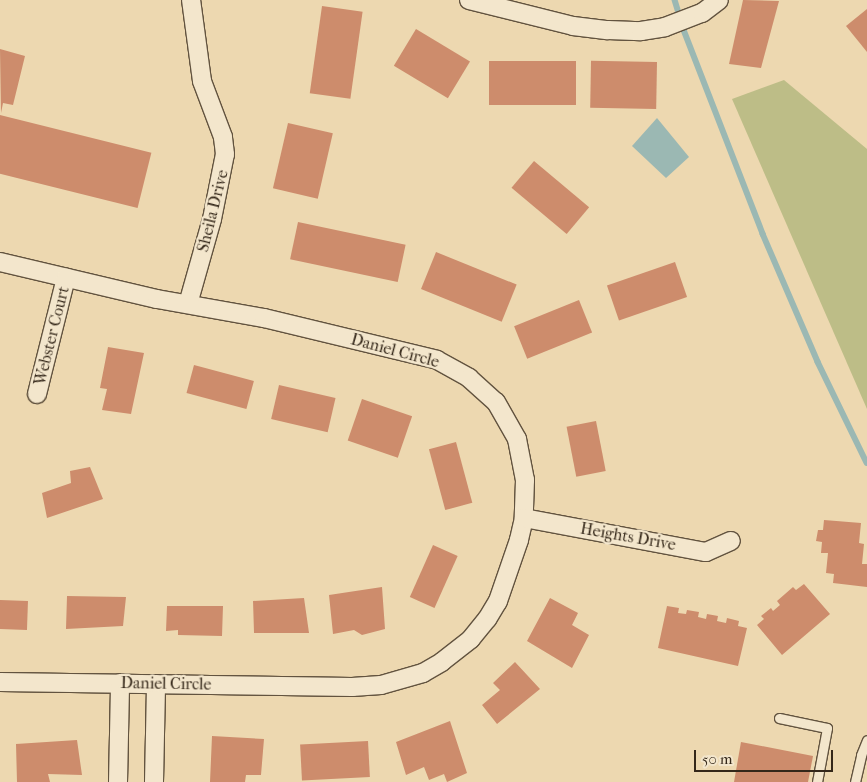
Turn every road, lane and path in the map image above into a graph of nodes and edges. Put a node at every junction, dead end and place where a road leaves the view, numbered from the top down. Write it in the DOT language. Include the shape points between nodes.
graph roads {
  1 [pos="191,0"];
  2 [pos="469,0"];
  3 [pos="718,0"];
  4 [pos="0,262"];
  5 [pos="66,278"];
  6 [pos="188,304"];
  7 [pos="37,394"];
  8 [pos="524,518"];
  9 [pos="732,541"];
  10 [pos="0,682"];
  11 [pos="120,684"];
  12 [pos="156,684"];
  13 [pos="779,718"];
  14 [pos="867,740"];
  15 [pos="118,782"];
  16 [pos="154,782"];
  17 [pos="817,782"];
  18 [pos="855,782"];
  1 -- 6 [label="street, Sheila Drive" via="202,81 223,137 225,154 212,219"];
  2 -- 3 [label="street" via="573,26 641,31 665,27 702,13"];
  4 -- 5 [label="street, Daniel Circle"];
  5 -- 6 [label="street, Daniel Circle"];
  5 -- 7 [label="street, Webster Court"];
  6 -- 8 [label="street, Daniel Circle" via="264,318 420,355 469,378 496,402 517,439 525,480"];
  8 -- 9 [label="street, Heights Drive" via="706,552"];
  8 -- 12 [label="street, Daniel Circle" via="507,579 487,620 471,639 423,673 401,681 357,687"];
  10 -- 11 [label="street, Daniel Circle"];
  11 -- 12 [label="street, Daniel Circle"];
  11 -- 15 [label="street"];
  12 -- 16 [label="street"];
  13 -- 17 [label="lane" via="827,728"];
  14 -- 18 [label="lane"];
}
